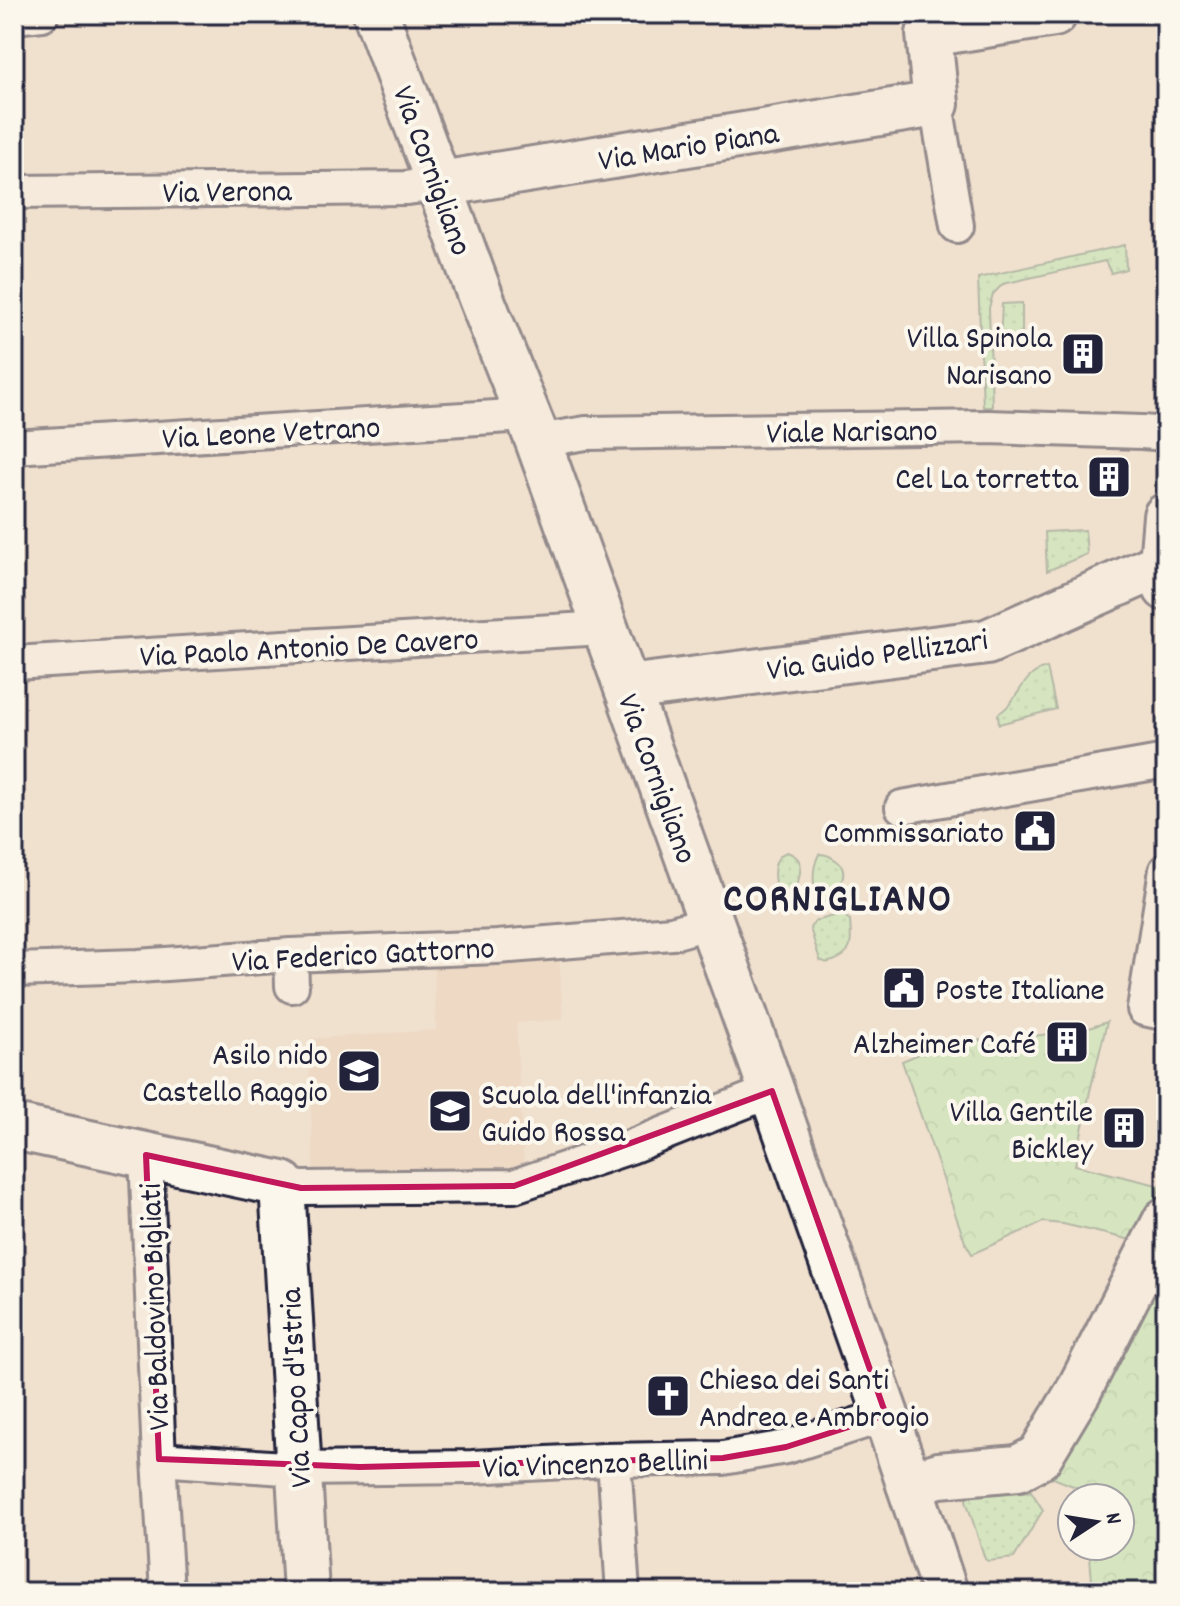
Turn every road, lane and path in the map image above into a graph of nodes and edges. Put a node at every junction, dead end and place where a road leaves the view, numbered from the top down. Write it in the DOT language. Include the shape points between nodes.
graph roads {
  1 [pos="42,14"];
  2 [pos="376,14"];
  3 [pos="1054,14"];
  4 [pos="14,17"];
  5 [pos="928,24"];
  6 [pos="936,104"];
  7 [pos="440,184"];
  8 [pos="14,192"];
  9 [pos="957,226"];
  10 [pos="532,428"];
  11 [pos="1166,434"];
  12 [pos="14,447"];
  13 [pos="1166,516"];
  14 [pos="1164,576"];
  15 [pos="604,628"];
  16 [pos="14,663"];
  17 [pos="627,688"];
  18 [pos="1166,761"];
  19 [pos="902,807"];
  20 [pos="1166,870"];
  21 [pos="711,922"];
  22 [pos="14,970"];
  23 [pos="1155,1012"];
  24 [pos="772,1091"];
  25 [pos="14,1127"];
  26 [pos="146,1155"];
  27 [pos="282,1184"];
  28 [pos="1166,1220"];
  29 [pos="886,1415"];
  30 [pos="159,1459"];
  31 [pos="614,1460"];
  32 [pos="298,1469"];
  33 [pos="909,1484"];
  34 [pos="167,1592"];
  35 [pos="306,1592"];
  36 [pos="623,1592"];
  37 [pos="945,1592"];
  1 -- 4 [label="street"];
  2 -- 7 [label="street, Via Cornigliano"];
  3 -- 5 [label="street"];
  5 -- 6 [label="street"];
  6 -- 7 [label="street, Via Mario Piana"];
  6 -- 9 [label="street"];
  7 -- 8 [label="street, Via Verona"];
  7 -- 10 [label="street, Via Cornigliano"];
  10 -- 11 [label="street, Viale Narisano" via="586,433 988,427"];
  10 -- 12 [label="street, Via Leone Vetrano"];
  10 -- 15 [label="street, Via Cornigliano"];
  13 -- 14 [label="street"];
  14 -- 17 [label="street, Via Guido Pellizzari" via="987,642"];
  15 -- 16 [label="street, Via Paolo Antonio De Cavero"];
  15 -- 17 [label="street, Via Cornigliano"];
  17 -- 21 [label="street, Via Cornigliano"];
  18 -- 19 [label="street"];
  20 -- 23 [label="street"];
  21 -- 22 [label="street, Via Federico Gattorno" via="672,933 291,971 138,966"];
  21 -- 24 [label="street, Via Cornigliano"];
  24 -- 27 [label="street" via="514,1186"];
  24 -- 29 [label="street, Via Cornigliano"];
  25 -- 26 [label="street"];
  26 -- 27 [label="street"];
  26 -- 30 [label="street, Via Baldovino Bigliati"];
  27 -- 32 [label="street, Via Capo d'Istria"];
  28 -- 33 [label="street" via="1039,1457 1018,1468 939,1475"];
  29 -- 31 [label="street, Via Vincenzo Bellini" via="786,1447 723,1458"];
  29 -- 33 [label="street, Via Cornigliano"];
  30 -- 32 [label="street, Via Baldovino Bigliati"];
  30 -- 34 [label="street, Via Baldovino Bigliati"];
  31 -- 32 [label="street, Via Vincenzo Bellini"];
  31 -- 36 [label="street"];
  32 -- 35 [label="street, Via Capo d'Istria"];
  33 -- 37 [label="street, Via Cornigliano"];
}
